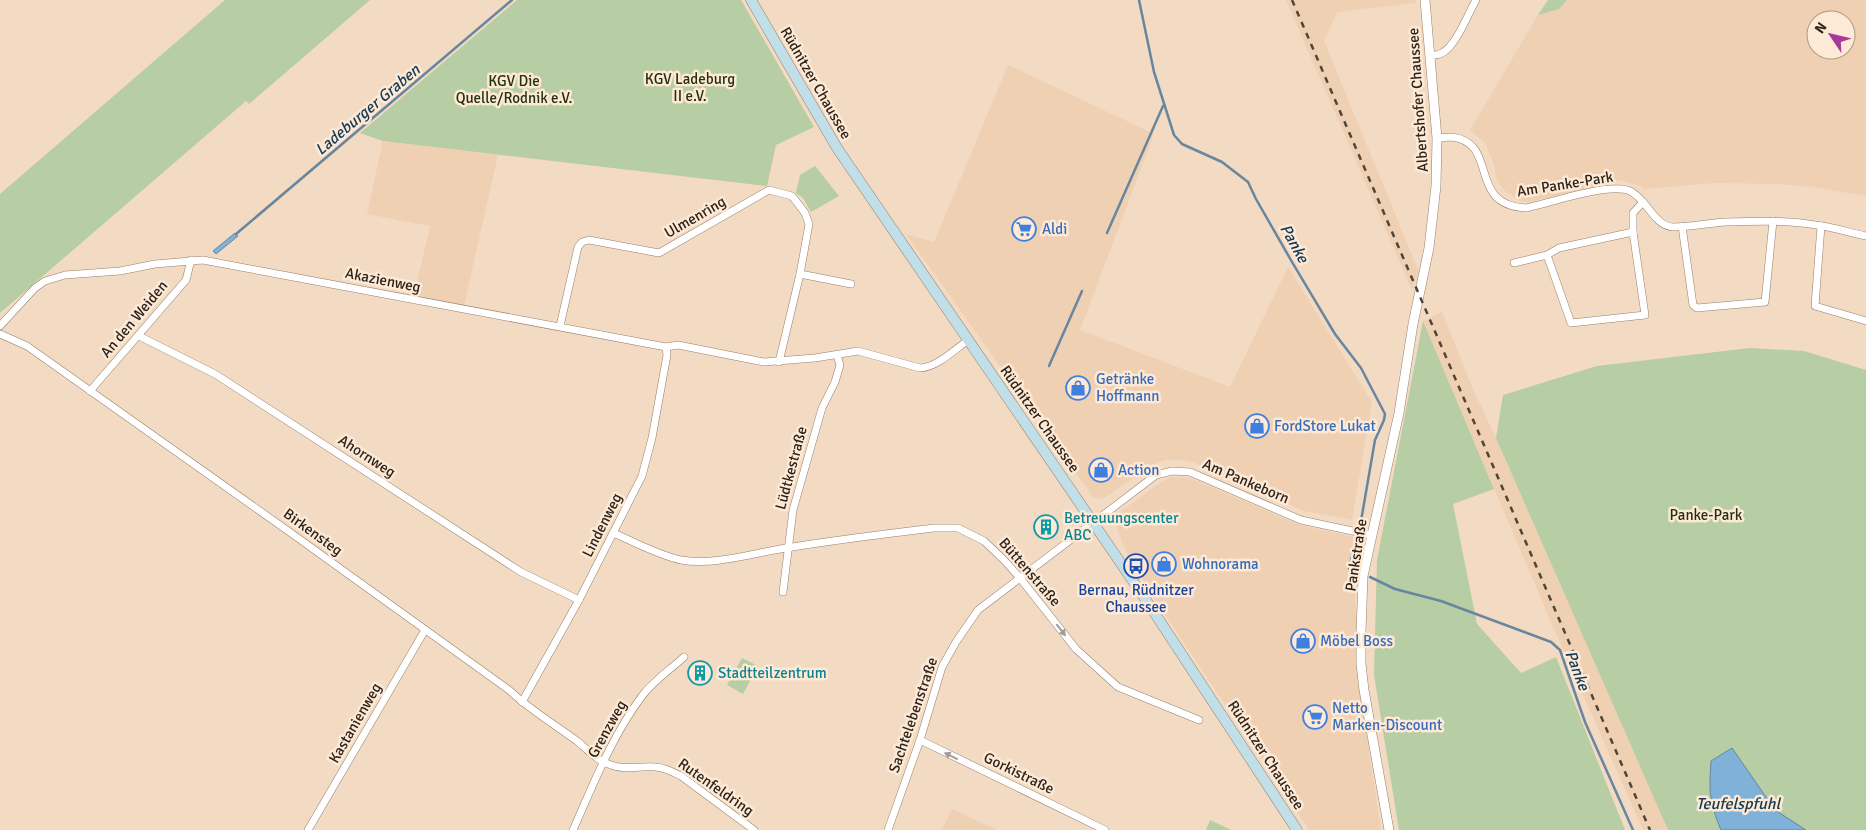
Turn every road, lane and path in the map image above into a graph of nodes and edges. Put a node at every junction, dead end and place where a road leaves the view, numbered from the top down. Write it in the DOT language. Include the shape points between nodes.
graph roads {
  1 [pos="751,0"];
  2 [pos="1425,0"];
  3 [pos="1476,0"];
  4 [pos="1431,56"];
  5 [pos="1437,138"];
  6 [pos="1643,202"];
  7 [pos="1773,221"];
  8 [pos="1682,226"];
  9 [pos="1821,226"];
  10 [pos="1633,232"];
  11 [pos="1866,236"];
  12 [pos="1547,255"];
  13 [pos="191,260"];
  14 [pos="1514,263"];
  15 [pos="800,274"];
  16 [pos="851,284"];
  17 [pos="1422,287"];
  18 [pos="1866,321"];
  19 [pos="0,326"];
  20 [pos="560,326"];
  21 [pos="0,334"];
  22 [pos="139,336"];
  23 [pos="967,341"];
  24 [pos="666,347"];
  25 [pos="837,355"];
  26 [pos="779,362"];
  27 [pos="90,392"];
  28 [pos="1093,523"];
  29 [pos="613,533"];
  30 [pos="1371,535"];
  31 [pos="788,547"];
  32 [pos="1020,578"];
  33 [pos="782,592"];
  34 [pos="579,600"];
  35 [pos="425,630"];
  36 [pos="684,657"];
  37 [pos="522,702"];
  38 [pos="1200,720"];
  39 [pos="920,740"];
  40 [pos="604,762"];
  41 [pos="308,830"];
  42 [pos="573,830"];
  43 [pos="754,830"];
  44 [pos="888,830"];
  45 [pos="1106,830"];
  46 [pos="1297,830"];
  47 [pos="1389,830"];
  1 -- 23 [label="main road, Rüdnitzer Chaussee" via="837,148"];
  2 -- 4 [label="street, Albertshofer Chaussee"];
  3 -- 4 [label="street" via="1454,41 1442,54"];
  4 -- 5 [label="street, Albertshofer Chaussee"];
  5 -- 6 [label="street, Am Panke-Park" via="1453,137 1474,147 1490,191 1514,207 1526,208 1618,188 1630,191"];
  5 -- 17 [label="street, Albertshofer Chaussee" via="1436,186"];
  6 -- 8 [label="street, Am Panke-Park" via="1662,223 1671,227"];
  6 -- 10 [label="street" via="1632,213"];
  7 -- 8 [label="street, Am Panke-Park"];
  7 -- 8 [label="street" via="1765,302 1697,308 1692,305"];
  7 -- 9 [label="street, Am Panke-Park"];
  9 -- 11 [label="street, Am Panke-Park"];
  9 -- 18 [label="street" via="1815,306"];
  10 -- 12 [label="street" via="1558,248"];
  10 -- 12 [label="street" via="1645,315 1571,323"];
  12 -- 14 [label="street"];
  13 -- 19 [label="street, Akazienweg" via="55,278 35,288"];
  13 -- 20 [label="street, Akazienweg"];
  13 -- 22 [label="street, An den Weiden" via="186,280"];
  15 -- 16 [label="street"];
  15 -- 20 [label="street, Ulmenring" via="809,224 806,213 792,196 770,190 659,253 589,240 582,242 578,247"];
  15 -- 26 [label="street, Ulmenring"];
  17 -- 30 [label="street, Pankstraße" via="1399,413"];
  20 -- 24 [label="street, Akazienweg"];
  21 -- 27 [label="street, Birkensteg" via="27,346"];
  22 -- 27 [label="street, An den Weiden"];
  22 -- 34 [label="street, Ahornweg" via="215,374 522,572"];
  23 -- 25 [label="street, Akazienweg" via="942,359 920,368 858,351"];
  23 -- 28 [label="main road, Rüdnitzer Chaussee"];
  24 -- 26 [label="street, Akazienweg" via="678,346"];
  24 -- 29 [label="street, Lindenweg" via="652,438 642,476"];
  25 -- 26 [label="street, Akazienweg"];
  25 -- 31 [label="street, Lüdtkestraße" via="840,365 822,408 803,473"];
  27 -- 35 [label="street, Birkensteg"];
  28 -- 30 [label="street, Am Pankeborn" via="1156,476 1172,470 1190,472 1300,520"];
  28 -- 32 [label="street, Sachtelebenstraße"];
  28 -- 46 [label="main road, Rüdnitzer Chaussee"];
  29 -- 31 [label="street, Büttenstraße" via="680,560 719,559"];
  29 -- 34 [label="street, Lindenweg"];
  30 -- 47 [label="street, Pankstraße" via="1364,576 1361,664"];
  31 -- 32 [label="street, Büttenstraße" via="934,528 958,528 984,541"];
  31 -- 33 [label="street, Lüdtkestraße"];
  32 -- 38 [label="street, Büttenstraße, one-way" via="1076,649 1118,687"];
  32 -- 39 [label="street, Sachtelebenstraße" via="978,610 956,642 942,667"];
  34 -- 37 [label="street, Lindenweg"];
  35 -- 37 [label="street, Birkensteg"];
  35 -- 41 [label="street, Kastanienweg"];
  36 -- 40 [label="street, Grenzweg" via="641,696"];
  37 -- 40 [label="street, Birkensteg"];
  39 -- 44 [label="street, Sachtelebenstraße"];
  45 -- 39 [label="street, Gorkistraße, one-way"];
  40 -- 42 [label="street, Grenzweg"];
  40 -- 43 [label="street, Rutenfeldring" via="623,768 656,767 682,776"];
}
